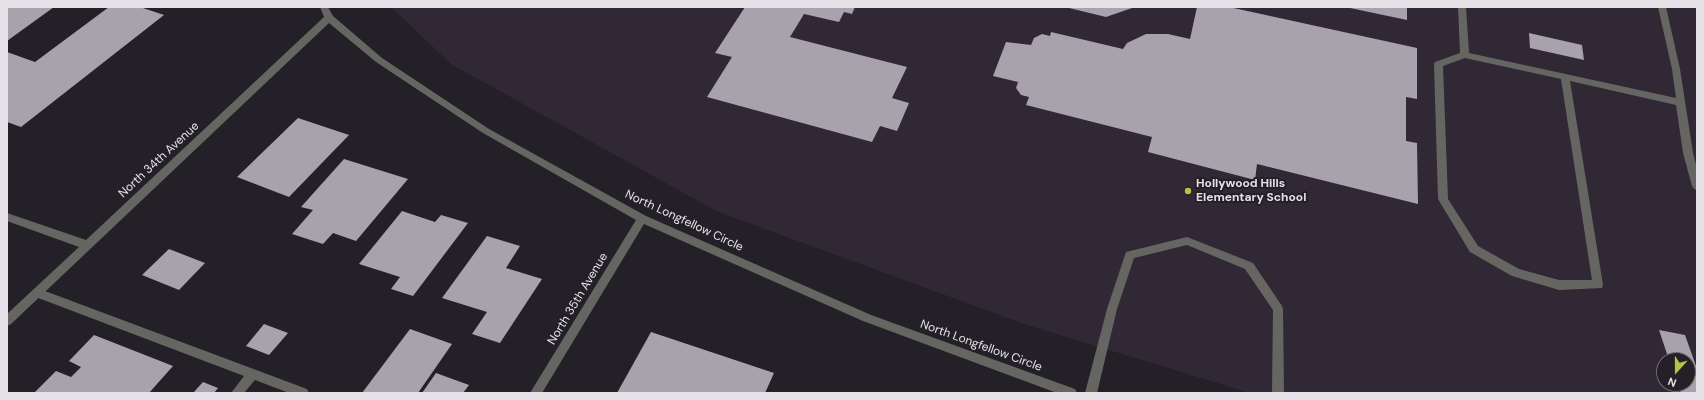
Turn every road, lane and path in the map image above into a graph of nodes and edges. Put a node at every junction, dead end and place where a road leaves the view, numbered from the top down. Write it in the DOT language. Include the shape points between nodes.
graph roads {
  1 [pos="324,7"];
  2 [pos="1462,7"];
  3 [pos="1662,7"];
  4 [pos="329,18"];
  5 [pos="1465,54"];
  6 [pos="1565,77"];
  7 [pos="1680,102"];
  8 [pos="1697,186"];
  9 [pos="7,217"];
  10 [pos="642,219"];
  11 [pos="87,246"];
  12 [pos="37,293"];
  13 [pos="7,321"];
  14 [pos="252,374"];
  15 [pos="237,393"];
  16 [pos="303,393"];
  17 [pos="536,393"];
  18 [pos="1071,393"];
  19 [pos="1091,393"];
  20 [pos="1278,393"];
  1 -- 4 [label="street, North Longfellow Circle"];
  2 -- 5 [label="street"];
  3 -- 7 [label="street" via="1676,69"];
  4 -- 10 [label="street, North Longfellow Circle" via="379,60 486,130"];
  4 -- 11 [label="street, North 34th Avenue"];
  5 -- 6 [label="street"];
  5 -- 6 [label="street" via="1438,64 1443,199 1474,248 1516,273 1559,285 1598,284"];
  6 -- 7 [label="street"];
  7 -- 8 [label="street" via="1688,153"];
  9 -- 11 [label="street"];
  10 -- 17 [label="street, North 35th Avenue"];
  10 -- 18 [label="street, North Longfellow Circle" via="867,318"];
  11 -- 12 [label="street, North 34th Avenue"];
  12 -- 13 [label="street, North 34th Avenue"];
  12 -- 14 [label="street"];
  14 -- 15 [label="street"];
  14 -- 16 [label="street"];
  19 -- 20 [label="street" via="1112,309 1130,254 1187,241 1249,266 1278,309"];
}
